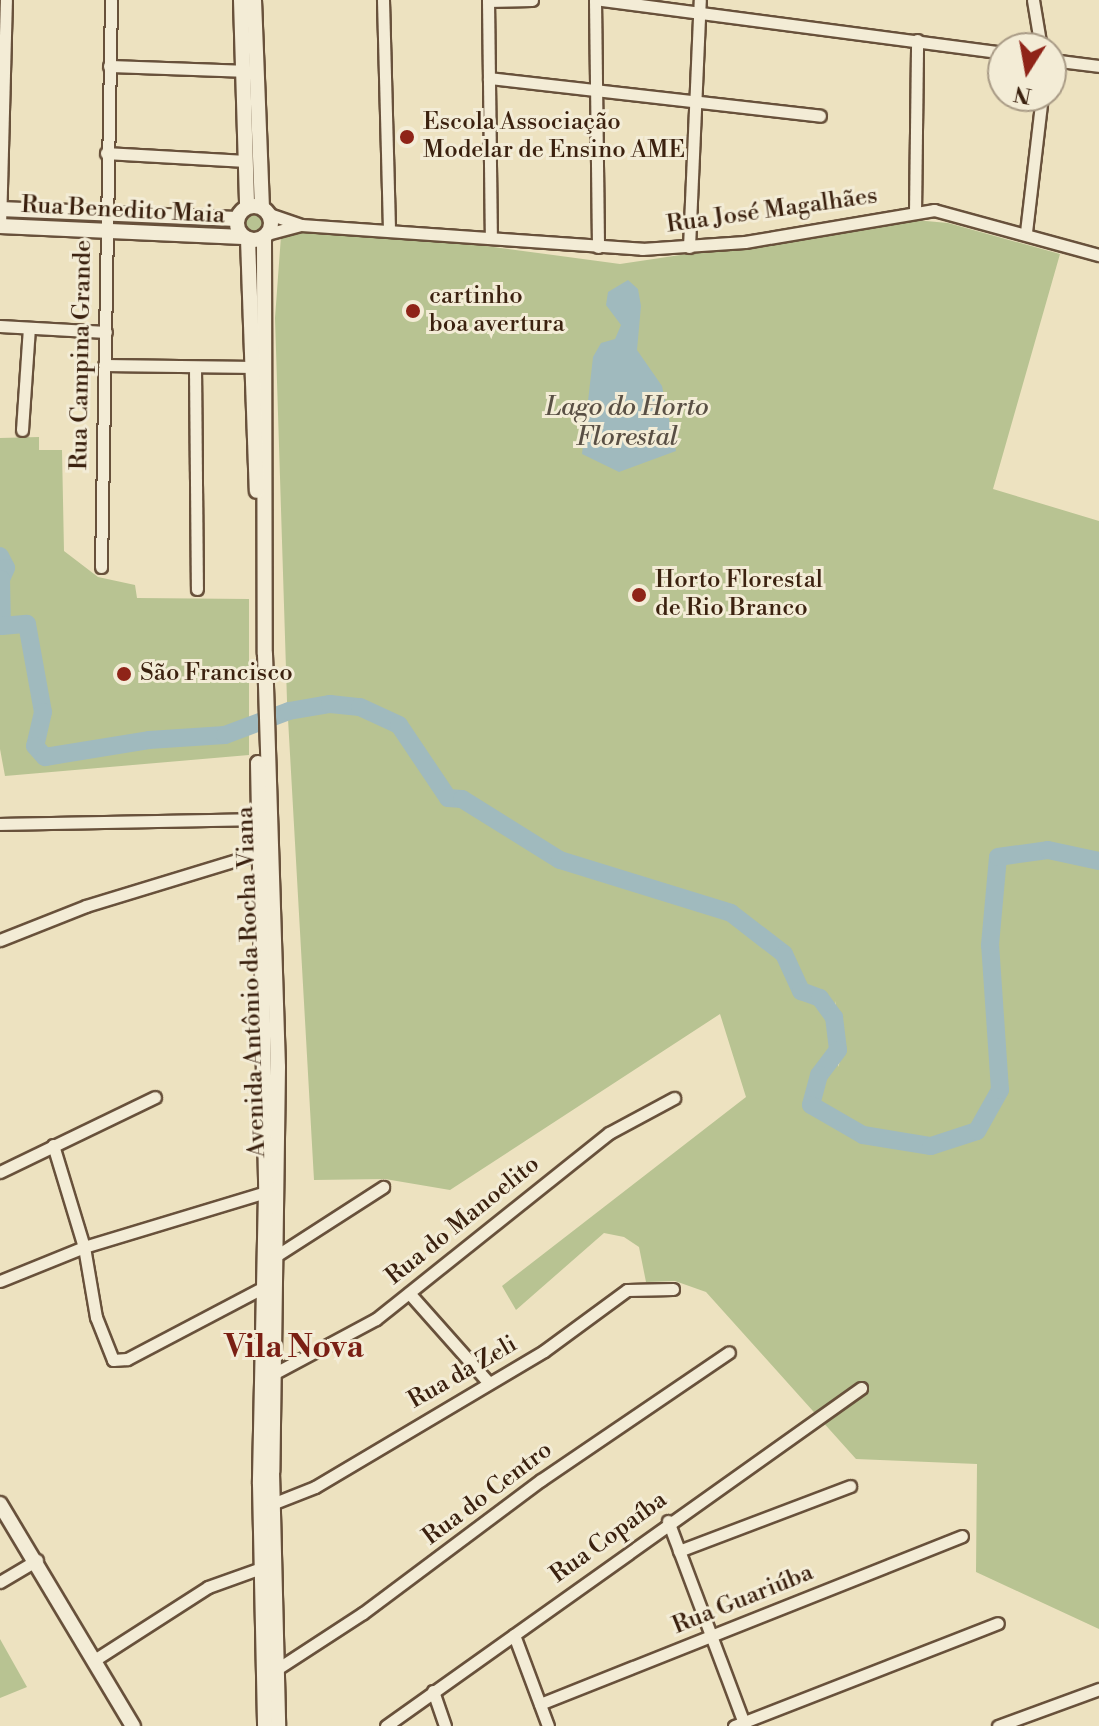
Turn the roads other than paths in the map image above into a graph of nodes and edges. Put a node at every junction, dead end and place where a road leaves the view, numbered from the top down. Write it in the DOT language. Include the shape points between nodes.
graph roads {
  1 [pos="6,0"];
  2 [pos="111,0"];
  3 [pos="241,0"];
  4 [pos="254,0"];
  5 [pos="383,0"];
  6 [pos="488,0"];
  7 [pos="532,0"];
  8 [pos="595,0"];
  9 [pos="602,0"];
  10 [pos="1033,0"];
  11 [pos="700,6"];
  12 [pos="1038,32"];
  13 [pos="917,40"];
  14 [pos="987,51"];
  15 [pos="2,53"];
  16 [pos="1067,62"];
  17 [pos="109,66"];
  18 [pos="1099,66"];
  19 [pos="243,71"];
  20 [pos="489,78"];
  21 [pos="596,92"];
  22 [pos="694,105"];
  23 [pos="1040,112"];
  24 [pos="820,116"];
  25 [pos="2,132"];
  26 [pos="106,153"];
  27 [pos="245,161"];
  28 [pos="0,209"];
  29 [pos="259,210"];
  30 [pos="915,213"];
  31 [pos="106,215"];
  32 [pos="237,219"];
  33 [pos="301,225"];
  34 [pos="0,226"];
  35 [pos="389,228"];
  36 [pos="1026,232"];
  37 [pos="105,233"];
  38 [pos="266,235"];
  39 [pos="491,237"];
  40 [pos="246,238"];
  41 [pos="598,247"];
  42 [pos="689,247"];
  43 [pos="1099,255"];
  44 [pos="0,326"];
  45 [pos="29,328"];
  46 [pos="106,332"];
  47 [pos="104,365"];
  48 [pos="195,367"];
  49 [pos="255,367"];
  50 [pos="22,430"];
  51 [pos="101,567"];
  52 [pos="197,589"];
  53 [pos="261,653"];
  54 [pos="262,733"];
  55 [pos="258,819"];
  56 [pos="0,824"];
  57 [pos="259,853"];
  58 [pos="0,940"];
  59 [pos="155,1097"];
  60 [pos="674,1098"];
  61 [pos="53,1145"];
  62 [pos="0,1172"];
  63 [pos="383,1187"];
  64 [pos="266,1192"];
  65 [pos="84,1247"];
  66 [pos="279,1254"];
  67 [pos="0,1281"];
  68 [pos="266,1286"];
  69 [pos="673,1289"];
  70 [pos="409,1293"];
  71 [pos="729,1352"];
  72 [pos="277,1372"];
  73 [pos="488,1382"];
  74 [pos="861,1388"];
  75 [pos="850,1486"];
  76 [pos="0,1504"];
  77 [pos="272,1504"];
  78 [pos="668,1521"];
  79 [pos="962,1536"];
  80 [pos="679,1551"];
  81 [pos="37,1560"];
  82 [pos="261,1568"];
  83 [pos="0,1582"];
  84 [pos="998,1623"];
  85 [pos="514,1635"];
  86 [pos="711,1636"];
  87 [pos="96,1659"];
  88 [pos="274,1671"];
  89 [pos="1099,1689"];
  90 [pos="433,1691"];
  91 [pos="540,1704"];
  92 [pos="391,1724"];
  93 [pos="741,1725"];
  94 [pos="133,1726"];
  95 [pos="265,1726"];
  96 [pos="278,1726"];
  97 [pos="445,1726"];
  98 [pos="548,1726"];
  99 [pos="998,1726"];
  1 -- 15 [label="street"];
  2 -- 17 [label="street, Rua Campina Grande"];
  3 -- 19 [label="main road"];
  4 -- 29 [label="main road"];
  5 -- 35 [label="street"];
  6 -- 7 [label="street"];
  6 -- 20 [label="street"];
  8 -- 21 [label="street"];
  9 -- 11 [label="street"];
  10 -- 12 [label="street"];
  11 -- 13 [label="street"];
  11 -- 22 [label="street"];
  13 -- 14 [label="street"];
  13 -- 30 [label="street"];
  15 -- 25 [label="street"];
  16 -- 18 [label="street"];
  17 -- 19 [label="street"];
  17 -- 26 [label="street, Rua Campina Grande"];
  19 -- 27 [label="main road"];
  20 -- 21 [label="street"];
  20 -- 39 [label="street"];
  21 -- 22 [label="street"];
  21 -- 41 [label="street"];
  22 -- 24 [label="street"];
  22 -- 42 [label="street"];
  23 -- 36 [label="street"];
  25 -- 28 [label="street"];
  26 -- 27 [label="street"];
  26 -- 31 [label="street, Rua Campina Grande"];
  27 -- 29 [label="main road"];
  28 -- 31 [label="main road, Rua Benedito Maia"];
  28 -- 34 [label="street"];
  29 -- 32 [label="main road"];
  29 -- 33 [label="street, Rua José Magalhães"];
  29 -- 38 [label="main road, Avenida Antônio da Rocha Viana"];
  30 -- 36 [label="street, Rua José Magalhães" via="948,212"];
  30 -- 42 [label="street, Rua José Magalhães"];
  31 -- 32 [label="main road, Rua Benedito Maia"];
  31 -- 37 [label="street, Rua Campina Grande"];
  32 -- 40 [label="main road, Avenida Antônio da Rocha Viana"];
  33 -- 35 [label="street, Rua José Magalhães"];
  33 -- 38 [label="street, Rua José Magalhães"];
  34 -- 37 [label="main road, Rua Benedito Maia"];
  35 -- 39 [label="street, Rua José Magalhães"];
  36 -- 43 [label="street, Rua José Magalhães"];
  37 -- 40 [label="main road, Rua Benedito Maia"];
  37 -- 46 [label="street, Rua Campina Grande"];
  38 -- 40 [label="main road, Rua Benedito Maia"];
  38 -- 53 [label="main road, Avenida Antônio da Rocha Viana"];
  39 -- 41 [label="street, Rua José Magalhães"];
  40 -- 49 [label="main road, Avenida Antônio da Rocha Viana"];
  41 -- 42 [label="street, Rua José Magalhães"];
  44 -- 45 [label="street"];
  45 -- 46 [label="street"];
  45 -- 50 [label="street"];
  46 -- 47 [label="street, Rua Campina Grande"];
  47 -- 48 [label="street"];
  47 -- 51 [label="street, Rua Campina Grande"];
  48 -- 49 [label="street"];
  48 -- 52 [label="street"];
  49 -- 53 [label="main road, Avenida Antônio da Rocha Viana"];
  53 -- 54 [label="main road, Avenida Antônio da Rocha Viana"];
  54 -- 55 [label="main road, Avenida Antônio da Rocha Viana"];
  54 -- 66 [label="main road, Avenida Antônio da Rocha Viana" via="278,1067"];
  55 -- 56 [label="street"];
  55 -- 57 [label="main road, Avenida Antônio da Rocha Viana"];
  57 -- 58 [label="street" via="86,906"];
  57 -- 64 [label="main road, Avenida Antônio da Rocha Viana"];
  59 -- 61 [label="street"];
  60 -- 70 [label="street, Rua do Manoelito" via="609,1133"];
  61 -- 62 [label="street"];
  61 -- 65 [label="street"];
  63 -- 66 [label="street"];
  64 -- 65 [label="street"];
  64 -- 68 [label="main road, Avenida Antônio da Rocha Viana"];
  65 -- 67 [label="street"];
  65 -- 68 [label="street" via="86,1280 113,1360 127,1359"];
  66 -- 72 [label="main road, Avenida Antônio da Rocha Viana"];
  68 -- 82 [label="main road, Avenida Antônio da Rocha Viana"];
  69 -- 73 [label="street, Rua da Zeli" via="627,1290 544,1351"];
  70 -- 72 [label="street, Rua do Manoelito" via="376,1319"];
  70 -- 73 [label="street"];
  71 -- 88 [label="street, Rua do Centro"];
  72 -- 77 [label="main road, Avenida Antônio da Rocha Viana"];
  73 -- 77 [label="street, Rua da Zeli" via="315,1487"];
  74 -- 78 [label="street, Rua Copaíba"];
  75 -- 80 [label="street"];
  76 -- 81 [label="main road"];
  77 -- 88 [label="main road, Avenida Antônio da Rocha Viana"];
  78 -- 80 [label="street"];
  78 -- 85 [label="street, Rua Copaíba"];
  79 -- 86 [label="street, Rua Guariúba"];
  80 -- 86 [label="street"];
  81 -- 83 [label="street"];
  81 -- 87 [label="main road"];
  82 -- 87 [label="street" via="208,1587"];
  82 -- 95 [label="main road, Avenida Antônio da Rocha Viana"];
  84 -- 93 [label="street"];
  85 -- 90 [label="street, Rua Copaíba"];
  85 -- 91 [label="street"];
  86 -- 91 [label="street, Rua Guariúba"];
  86 -- 93 [label="street"];
  87 -- 94 [label="main road"];
  88 -- 96 [label="main road, Avenida Antônio da Rocha Viana"];
  89 -- 99 [label="street"];
  90 -- 92 [label="street, Rua Copaíba"];
  90 -- 97 [label="street"];
  91 -- 98 [label="street"];
}
